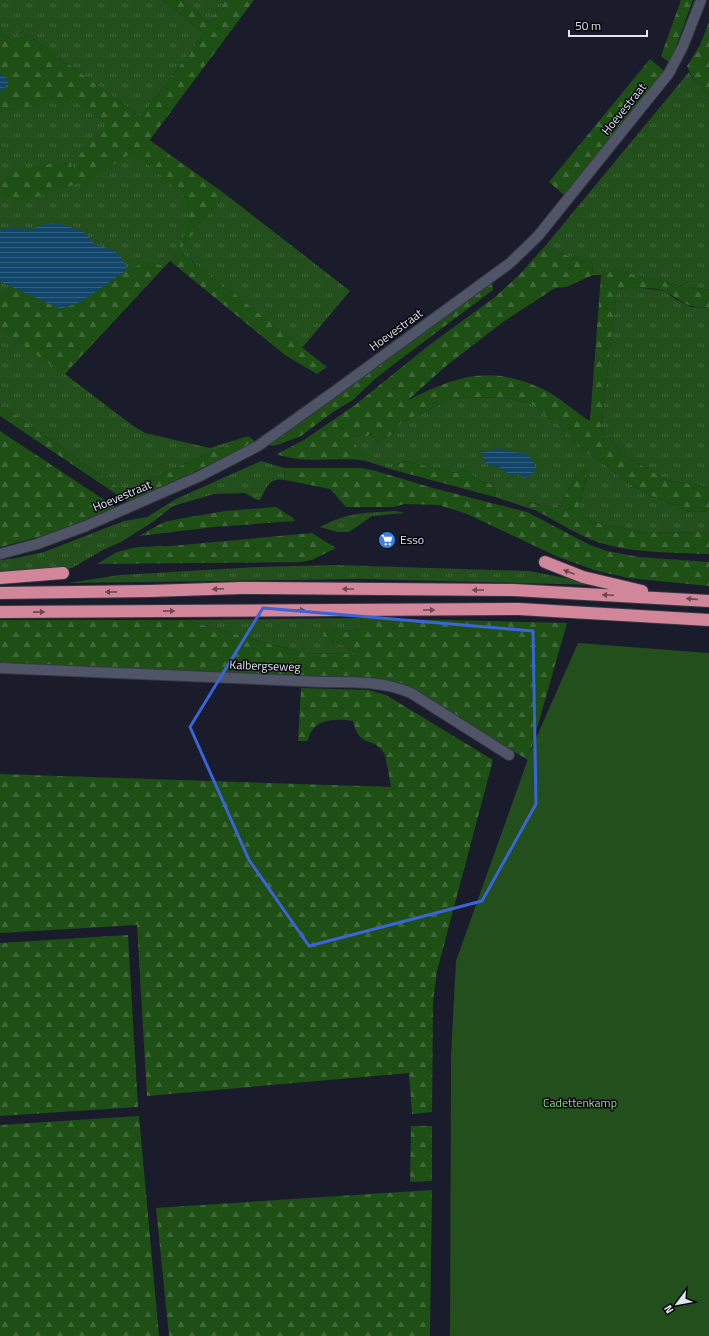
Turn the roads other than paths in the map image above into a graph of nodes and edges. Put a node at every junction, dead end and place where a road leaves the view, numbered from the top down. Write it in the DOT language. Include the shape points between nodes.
graph roads {
  1 [pos="701,0"];
  2 [pos="0,554"];
  3 [pos="545,562"];
  4 [pos="63,573"];
  5 [pos="0,578"];
  6 [pos="0,593"];
  7 [pos="675,598"];
  8 [pos="709,601"];
  9 [pos="0,612"];
  10 [pos="709,620"];
  11 [pos="0,668"];
  12 [pos="509,755"];
  1 -- 2 [label="street, Hoevestraat" via="669,73 538,236 510,263 336,391 248,451 200,476 86,526 38,544"];
  7 -- 3 [label="highway, one-way" via="583,577"];
  4 -- 5 [label="highway"];
  7 -- 6 [label="highway, one-way" via="514,590 240,588"];
  8 -- 7 [label="highway, one-way"];
  9 -- 10 [label="highway, one-way" via="519,610"];
  11 -- 12 [label="street, Kalbergseweg" via="367,682 411,693"];
}
